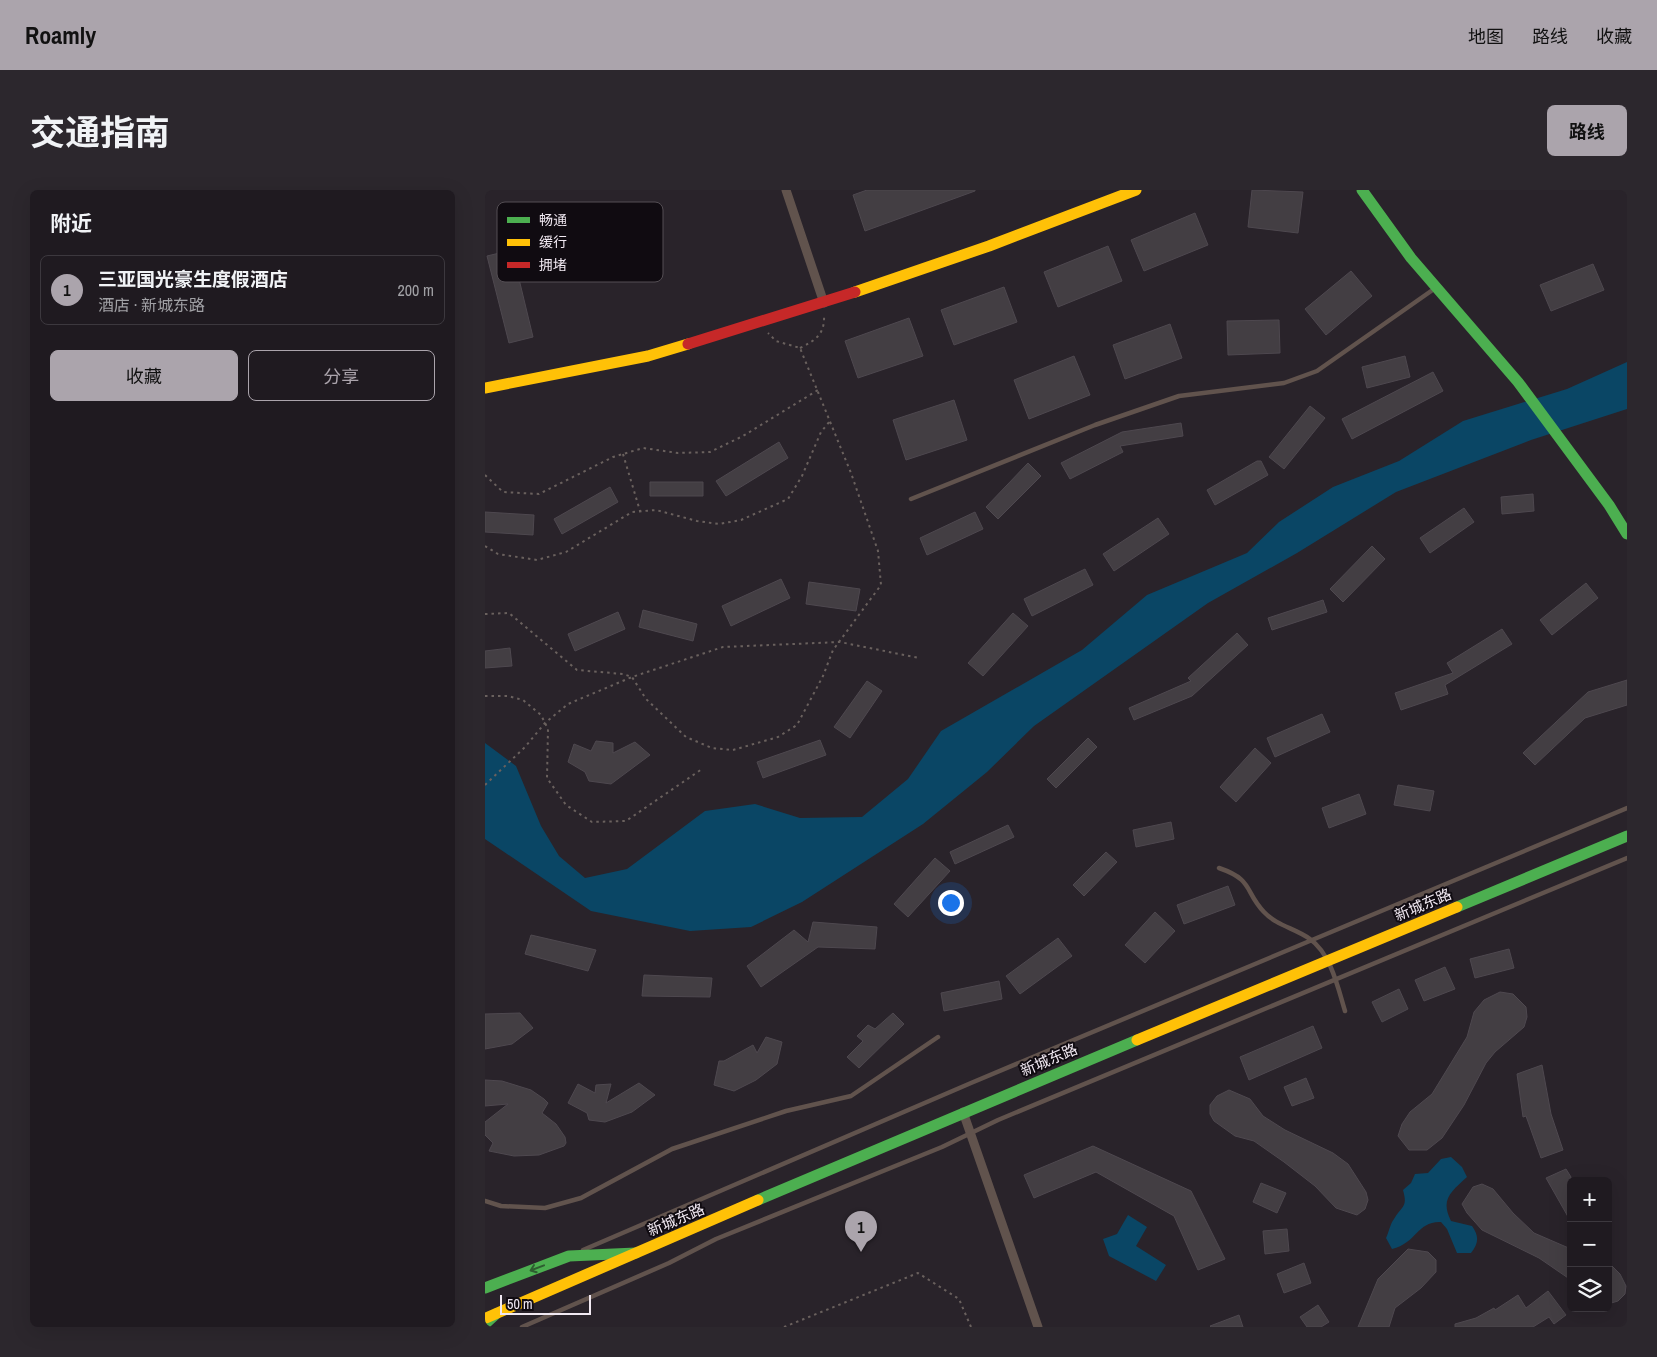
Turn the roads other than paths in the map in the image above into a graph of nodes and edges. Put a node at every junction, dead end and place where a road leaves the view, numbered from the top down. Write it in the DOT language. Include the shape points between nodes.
graph roads {
  1 [pos="786,190"];
  2 [pos="1135,190"];
  3 [pos="1362,190"];
  4 [pos="1436,287"];
  5 [pos="824,303"];
  6 [pos="485,388"];
  7 [pos="911,499"];
  8 [pos="1627,534"];
  9 [pos="1627,808"];
  10 [pos="1627,836"];
  11 [pos="1627,858"];
  12 [pos="1219,868"];
  13 [pos="1312,940"];
  14 [pos="1327,961"];
  15 [pos="1335,980"];
  16 [pos="1345,1011"];
  17 [pos="938,1037"];
  18 [pos="963,1112"];
  19 [pos="970,1133"];
  20 [pos="485,1201"];
  21 [pos="636,1253"];
  22 [pos="569,1256"];
  23 [pos="485,1288"];
  24 [pos="490,1316"];
  25 [pos="485,1324"];
  26 [pos="522,1327"];
  27 [pos="1037,1327"];
  1 -- 5 [label="street"];
  2 -- 5 [label="main road" via="989,246"];
  3 -- 4 [label="main road"];
  4 -- 7 [label="lane" via="1317,371 1284,383 1179,396 1095,425"];
  4 -- 8 [label="main road" via="1518,382"];
  5 -- 6 [label="main road" via="648,356"];
  9 -- 13 [label="lane"];
  10 -- 14 [label="main road, 新城东路"];
  11 -- 15 [label="lane"];
  12 -- 13 [label="lane" via="1236,874 1248,886 1263,911 1274,920"];
  13 -- 14 [label="lane"];
  13 -- 22 [label="lane"];
  14 -- 15 [label="lane"];
  14 -- 18 [label="main road, 新城东路"];
  15 -- 16 [label="lane"];
  15 -- 19 [label="lane"];
  17 -- 20 [label="lane" via="851,1096 786,1111 672,1149 581,1198 545,1208 501,1206"];
  18 -- 19 [label="street"];
  18 -- 21 [label="main road, 新城东路"];
  19 -- 26 [label="lane" via="717,1239"];
  19 -- 27 [label="street"];
  21 -- 22 [label="main road"];
  21 -- 24 [label="main road, 新城东路"];
  22 -- 23 [label="main road, one-way"];
  24 -- 25 [label="main road, 新城东路"];
}
